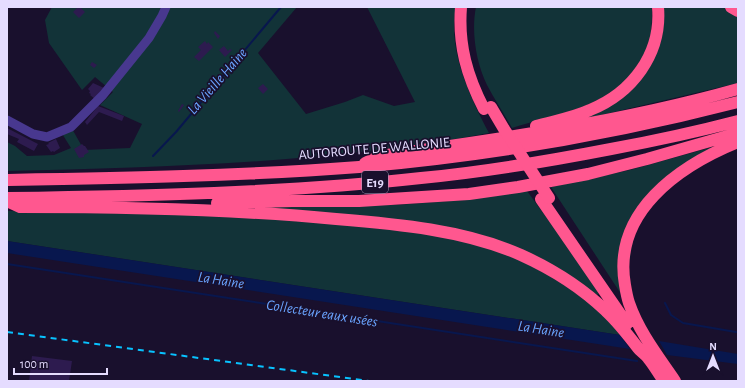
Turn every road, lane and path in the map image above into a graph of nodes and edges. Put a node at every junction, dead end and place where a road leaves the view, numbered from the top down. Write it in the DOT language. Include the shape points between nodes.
graph roads {
  1 [pos="166,7"];
  2 [pos="461,7"];
  3 [pos="470,7"];
  4 [pos="658,7"];
  5 [pos="731,7"];
  6 [pos="738,11"];
  7 [pos="738,90"];
  8 [pos="738,102"];
  9 [pos="487,108"];
  10 [pos="7,120"];
  11 [pos="738,121"];
  12 [pos="738,133"];
  13 [pos="738,142"];
  14 [pos="447,147"];
  15 [pos="359,167"];
  16 [pos="7,180"];
  17 [pos="545,198"];
  18 [pos="7,200"];
  19 [pos="138,207"];
  20 [pos="645,337"];
  21 [pos="647,357"];
  22 [pos="664,381"];
  23 [pos="675,381"];
  1 -- 10 [label="street" via="149,38 103,95 71,127 47,137 33,134"];
  2 -- 9 [label="highway" via="461,34 466,67"];
  3 -- 9 [label="highway" via="468,15 472,56"];
  4 -- 14 [label="highway" via="657,36 646,64 637,77 606,103 572,117"];
  5 -- 6 [label="highway"];
  7 -- 14 [label="highway" via="636,114"];
  8 -- 15 [label="highway, AUTOROUTE DE WALLONIE / E19" via="556,141"];
  9 -- 17 [label="highway, bridge" via="504,129"];
  11 -- 18 [label="highway, E19" via="561,159 421,178 211,193"];
  12 -- 19 [label="highway" via="588,174 469,194 359,201"];
  13 -- 20 [label="highway" via="693,164 667,183 644,206 630,231 624,252 624,278 628,301"];
  14 -- 15 [label="highway" via="379,156"];
  15 -- 16 [label="highway, AUTOROUTE DE WALLONIE / E19" via="201,176"];
  17 -- 20 [label="highway"];
  17 -- 21 [label="highway"];
  18 -- 19 [label="highway" via="20,206"];
  19 -- 21 [label="highway" via="375,222 436,231 494,244 538,263 574,286 606,311"];
  20 -- 23 [label="highway"];
  21 -- 22 [label="highway"];
}
